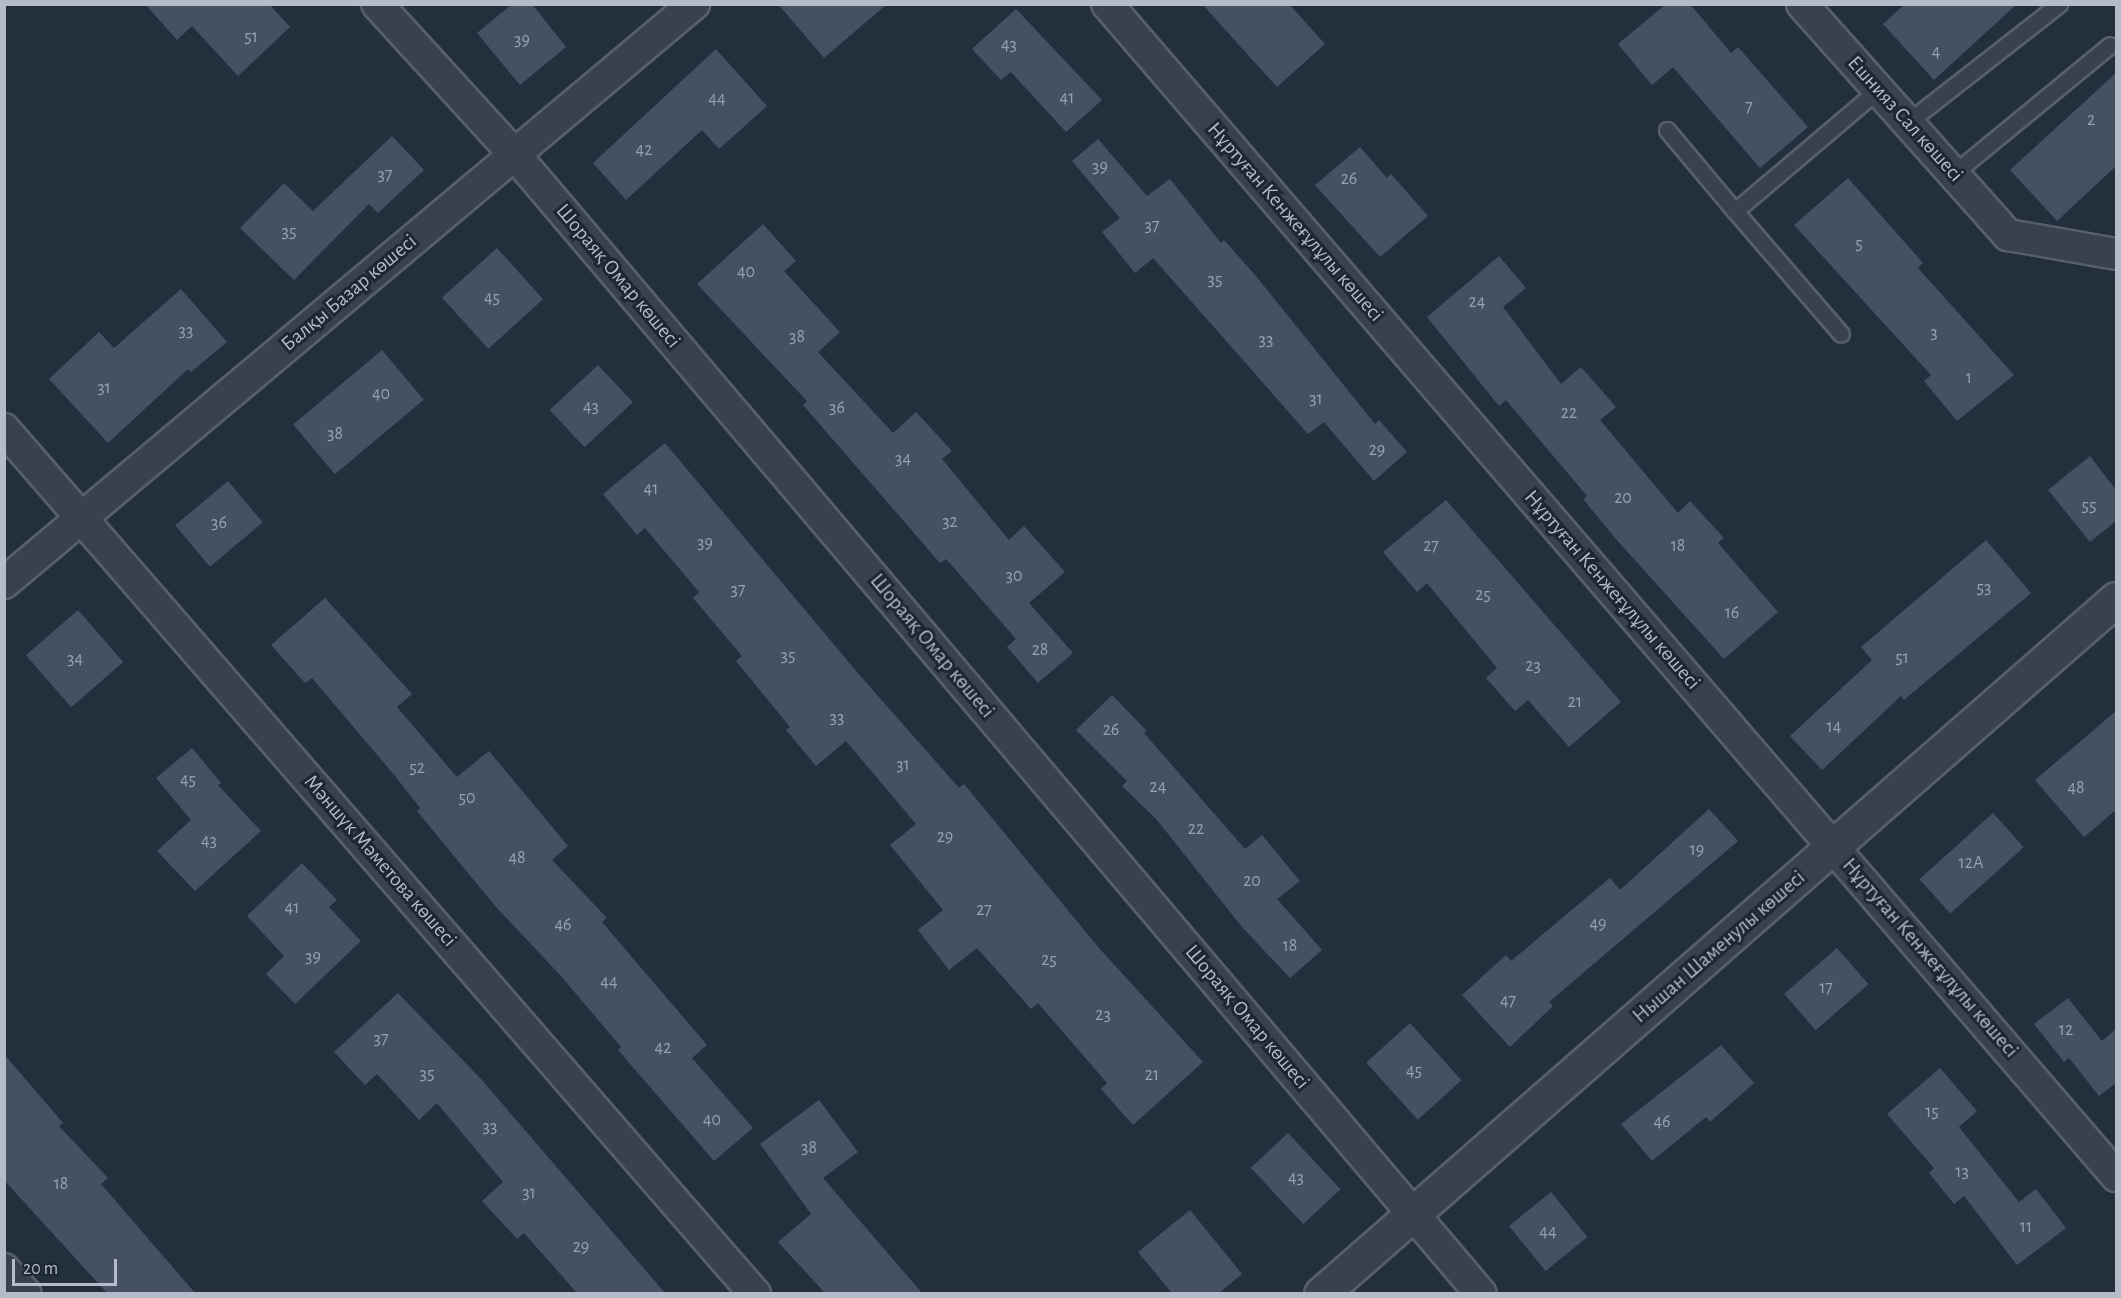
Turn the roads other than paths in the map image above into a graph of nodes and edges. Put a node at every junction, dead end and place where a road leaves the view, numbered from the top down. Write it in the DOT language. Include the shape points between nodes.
graph roads {
  1 [pos="377,4"];
  2 [pos="694,4"];
  3 [pos="1107,4"];
  4 [pos="1802,4"];
  5 [pos="2059,4"];
  6 [pos="2110,45"];
  7 [pos="1879,89"];
  8 [pos="1908,122"];
  9 [pos="1666,130"];
  10 [pos="515,155"];
  11 [pos="1953,174"];
  12 [pos="1735,210"];
  13 [pos="2116,254"];
  14 [pos="1841,333"];
  15 [pos="4,429"];
  16 [pos="81,516"];
  17 [pos="4,584"];
  18 [pos="2116,599"];
  19 [pos="1834,847"];
  20 [pos="2116,1176"];
  21 [pos="1413,1213"];
  22 [pos="4,1269"];
  23 [pos="26,1293"];
  24 [pos="755,1293"];
  25 [pos="1322,1293"];
  26 [pos="1481,1293"];
  1 -- 10 [label="street, Шораяқ Омар көшесі"];
  2 -- 10 [label="street, Балқы Базар көшесі"];
  3 -- 19 [label="street, Нұртуған Кенжеғұлұлы көшесі"];
  4 -- 7 [label="street, Ешнияз Сал көшесі"];
  5 -- 8 [label="lane"];
  6 -- 11 [label="lane"];
  7 -- 8 [label="street, Ешнияз Сал көшесі"];
  7 -- 12 [label="lane"];
  8 -- 11 [label="street, Ешнияз Сал көшесі"];
  9 -- 12 [label="lane"];
  10 -- 16 [label="street, Балқы Базар көшесі"];
  10 -- 21 [label="street, Шораяқ Омар көшесі"];
  11 -- 13 [label="street, Ешнияз Сал көшесі" via="2008,235"];
  12 -- 14 [label="lane"];
  15 -- 16 [label="street, Мәншүк Мәметова көшесі"];
  16 -- 17 [label="street, Балқы Базар көшесі"];
  16 -- 24 [label="street, Мәншүк Мәметова көшесі"];
  18 -- 19 [label="street, Нышан Шаменулы көшесі"];
  19 -- 20 [label="street, Нұртуған Кенжеғұлұлы көшесі"];
  19 -- 21 [label="street, Нышан Шаменулы көшесі"];
  21 -- 25 [label="street, Нышан Шаменулы көшесі"];
  21 -- 26 [label="street, Шораяқ Омар көшесі"];
  22 -- 23 [label="street"];
}
